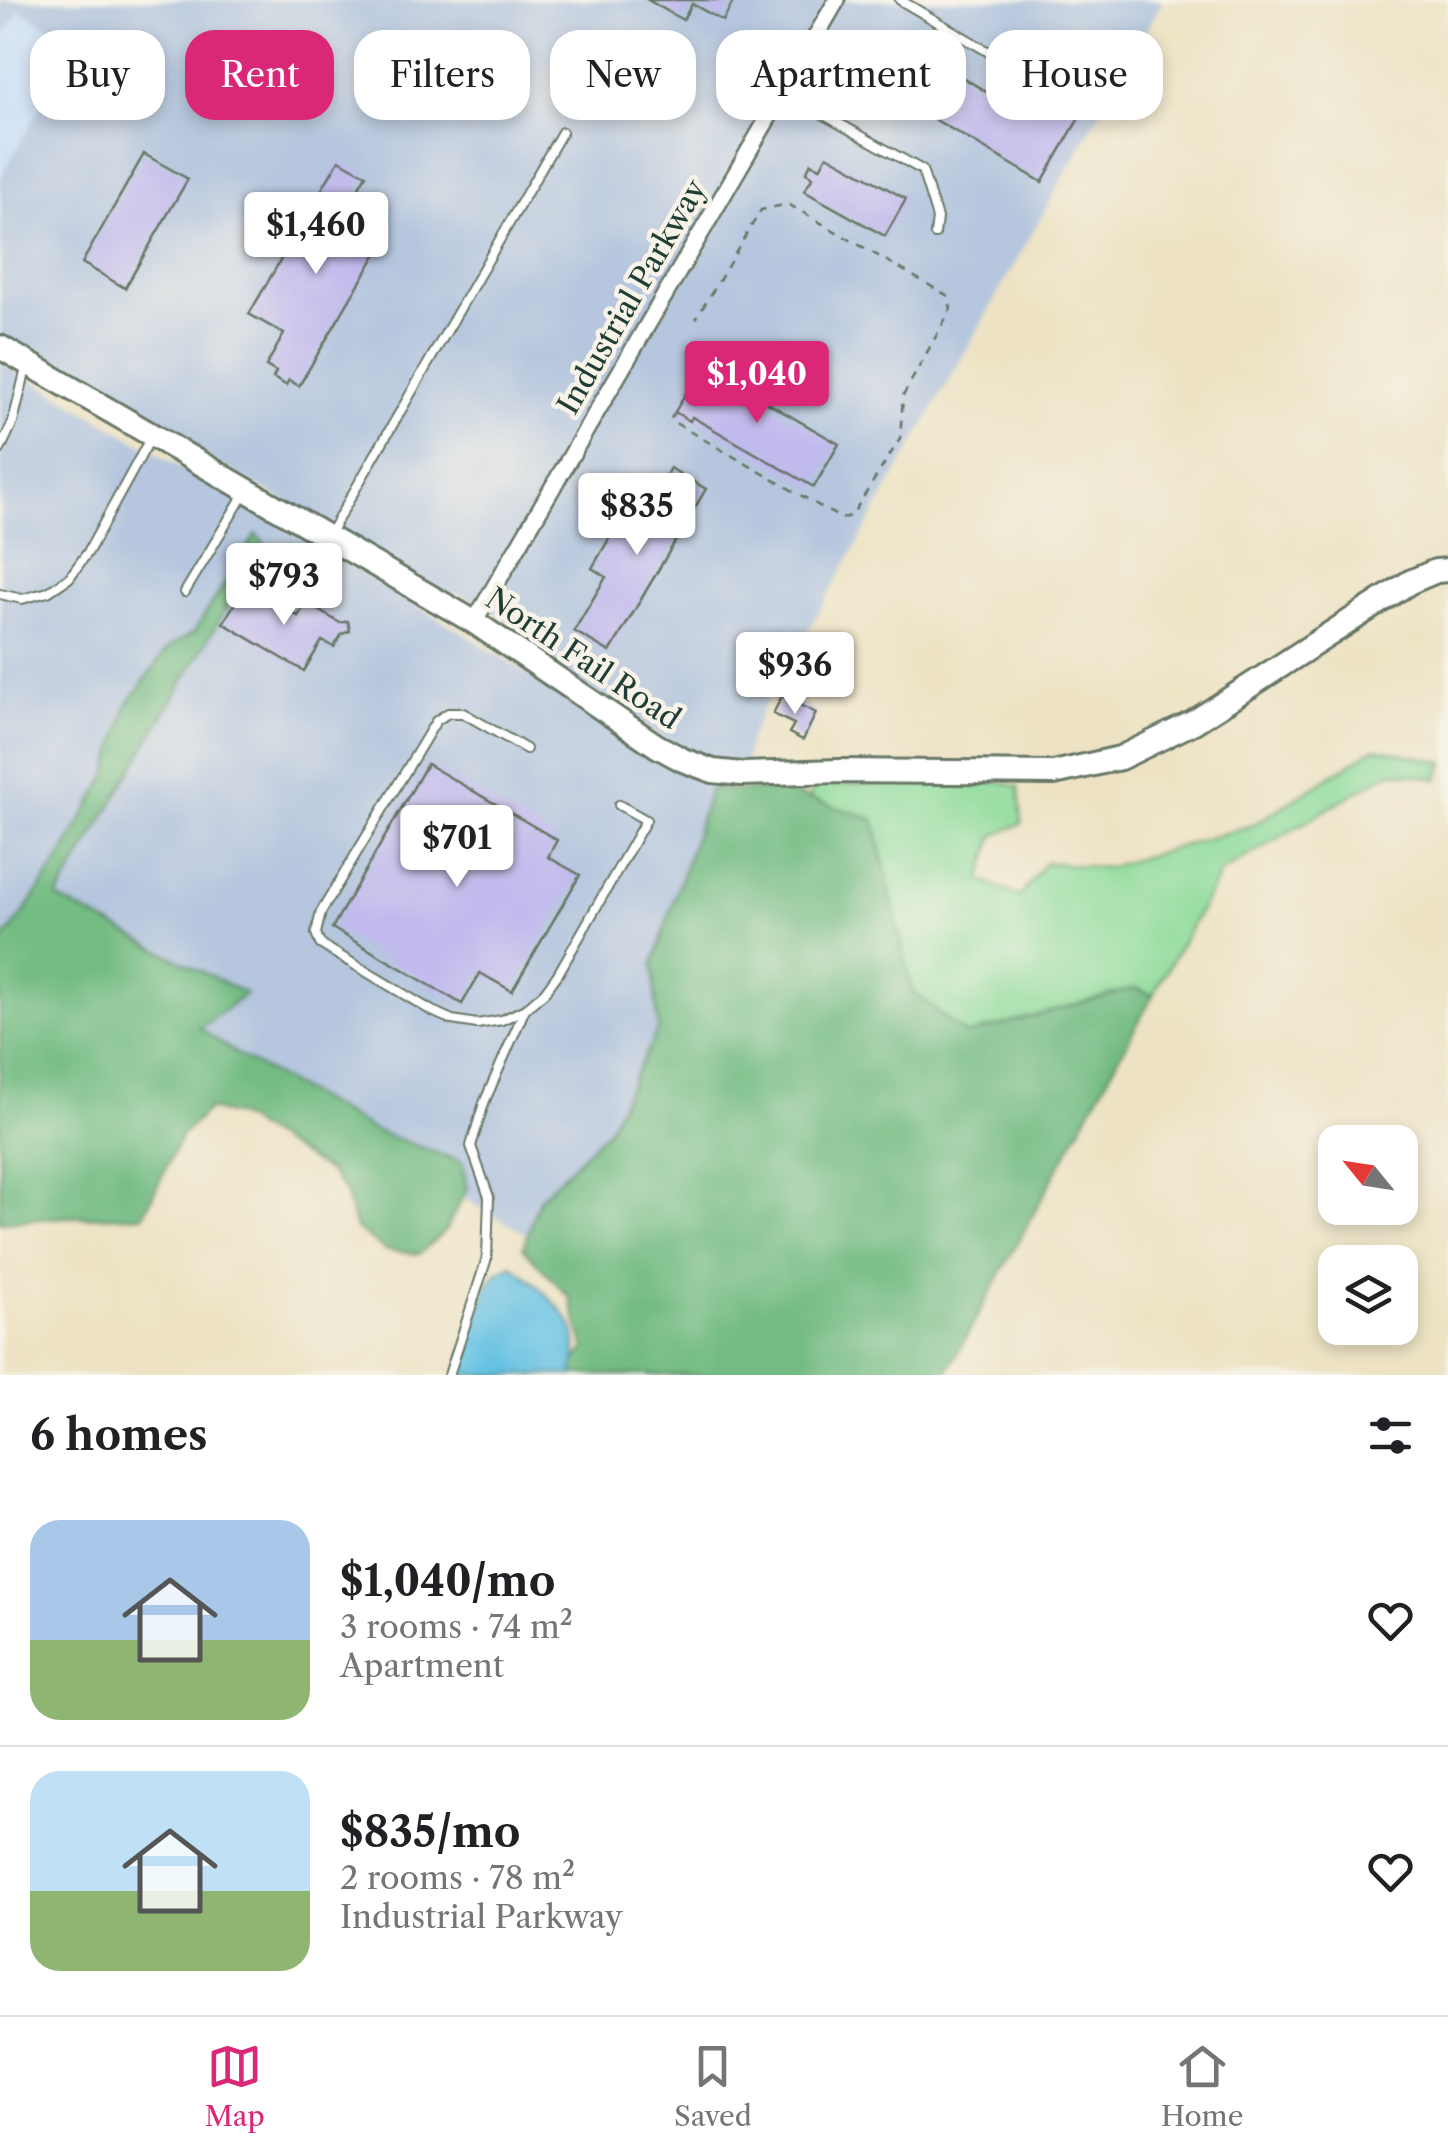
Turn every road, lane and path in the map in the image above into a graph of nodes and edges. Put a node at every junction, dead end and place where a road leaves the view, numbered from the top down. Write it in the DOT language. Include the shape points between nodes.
graph roads {
  1 [pos="837,0"];
  2 [pos="900,0"];
  3 [pos="819,30"];
  4 [pos="986,50"];
  5 [pos="767,120"];
  6 [pos="833,120"];
  7 [pos="562,132"];
  8 [pos="935,234"];
  9 [pos="696,318"];
  10 [pos="0,348"];
  11 [pos="27,363"];
  12 [pos="675,412"];
  13 [pos="152,435"];
  14 [pos="0,450"];
  15 [pos="246,490"];
  16 [pos="327,537"];
  17 [pos="1448,570"];
  18 [pos="186,592"];
  19 [pos="0,594"];
  20 [pos="474,622"];
  21 [pos="526,748"];
  22 [pos="620,804"];
  23 [pos="526,1009"];
  24 [pos="449,1375"];
  1 -- 3 [label="street, Industrial Parkway"];
  2 -- 4 [label="lane"];
  5 -- 20 [label="street, Industrial Parkway"];
  6 -- 8 [label="lane" via="922,170 937,218"];
  7 -- 16 [label="lane"];
  9 -- 12 [label="path" via="761,210 788,204 948,296 951,308 903,396 900,439 852,515 842,519 670,420"];
  10 -- 11 [label="street, North Fail Road"];
  11 -- 13 [label="street, North Fail Road"];
  11 -- 14 [label="lane"];
  13 -- 15 [label="street, North Fail Road"];
  13 -- 19 [label="lane" via="68,578 22,599"];
  15 -- 16 [label="street, North Fail Road"];
  15 -- 18 [label="lane"];
  16 -- 20 [label="street, North Fail Road"];
  17 -- 20 [label="street, North Fail Road" via="1401,588 1194,722 1120,758 1054,773 713,770 657,746"];
  21 -- 23 [label="lane" via="463,713 436,721 321,912 316,933 320,944 452,1020 490,1022"];
  22 -- 23 [label="lane" via="646,820 558,974"];
  23 -- 24 [label="lane" via="471,1146 489,1197 487,1258"];
}
